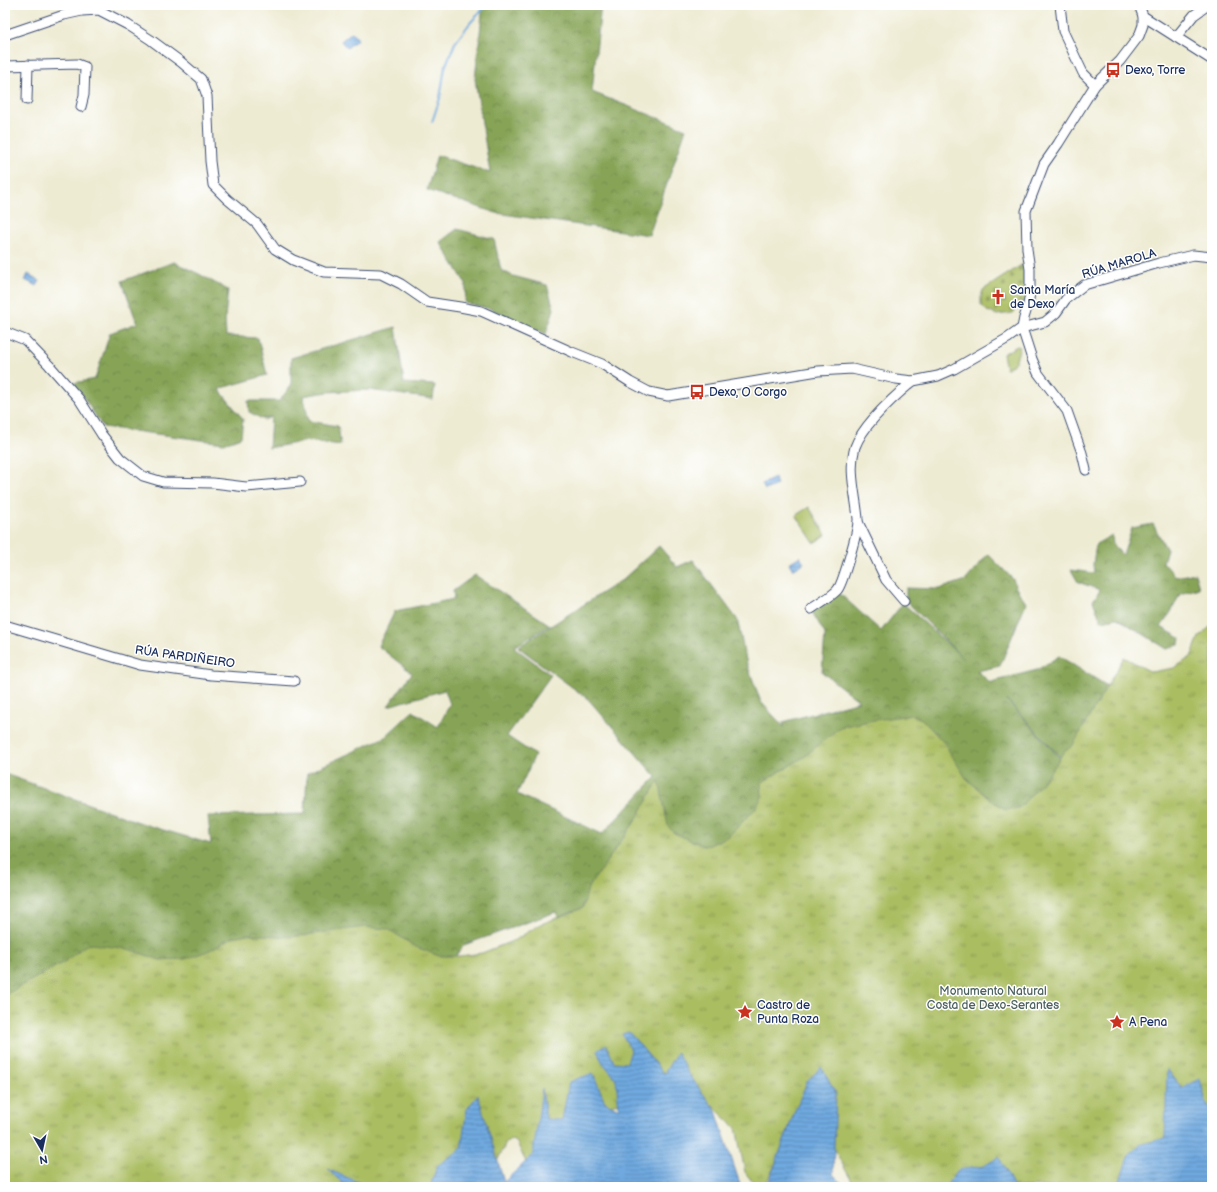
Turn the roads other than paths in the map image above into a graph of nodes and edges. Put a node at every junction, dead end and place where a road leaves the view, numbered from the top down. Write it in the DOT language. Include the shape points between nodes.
graph roads {
  1 [pos="1060,5"];
  2 [pos="1138,5"];
  3 [pos="1208,5"];
  4 [pos="1143,16"];
  5 [pos="5,35"];
  6 [pos="1176,37"];
  7 [pos="1212,60"];
  8 [pos="28,65"];
  9 [pos="5,66"];
  10 [pos="1095,85"];
  11 [pos="27,100"];
  12 [pos="81,107"];
  13 [pos="1212,256"];
  14 [pos="1022,328"];
  15 [pos="5,332"];
  16 [pos="913,381"];
  17 [pos="1086,470"];
  18 [pos="300,482"];
  19 [pos="858,522"];
  20 [pos="904,601"];
  21 [pos="811,609"];
  22 [pos="5,625"];
  23 [pos="294,681"];
  1 -- 10 [label="street" via="1063,31 1083,72"];
  2 -- 4 [label="street"];
  3 -- 6 [label="street" via="1194,15"];
  4 -- 6 [label="street"];
  4 -- 10 [label="street" via="1139,36"];
  5 -- 16 [label="street" via="64,15 99,10 128,25 181,62 201,79 207,96 213,185 257,224 276,249 293,260 324,272 381,274 427,302 482,312 602,364 649,392 668,396 818,371 852,369"];
  6 -- 7 [label="street"];
  8 -- 9 [label="street"];
  8 -- 11 [label="street"];
  8 -- 12 [label="street" via="77,64 85,67"];
  10 -- 14 [label="street" via="1044,164 1026,211 1030,293"];
  13 -- 14 [label="street, RÚA MAROLA" via="1193,256 1159,263 1084,285 1066,299 1045,322"];
  14 -- 16 [label="street, RÚA MAROLA" via="954,369 938,376"];
  14 -- 17 [label="street" via="1038,374 1067,411"];
  15 -- 18 [label="street" via="25,340 50,365 80,399 120,458 143,476 163,482 213,483 246,487"];
  16 -- 19 [label="street" via="871,422 856,445 851,470"];
  19 -- 20 [label="street" via="886,580"];
  19 -- 21 [label="street" via="838,590"];
  22 -- 23 [label="street, RÚA PARDIÑEIRO" via="140,665 211,675"];
}
